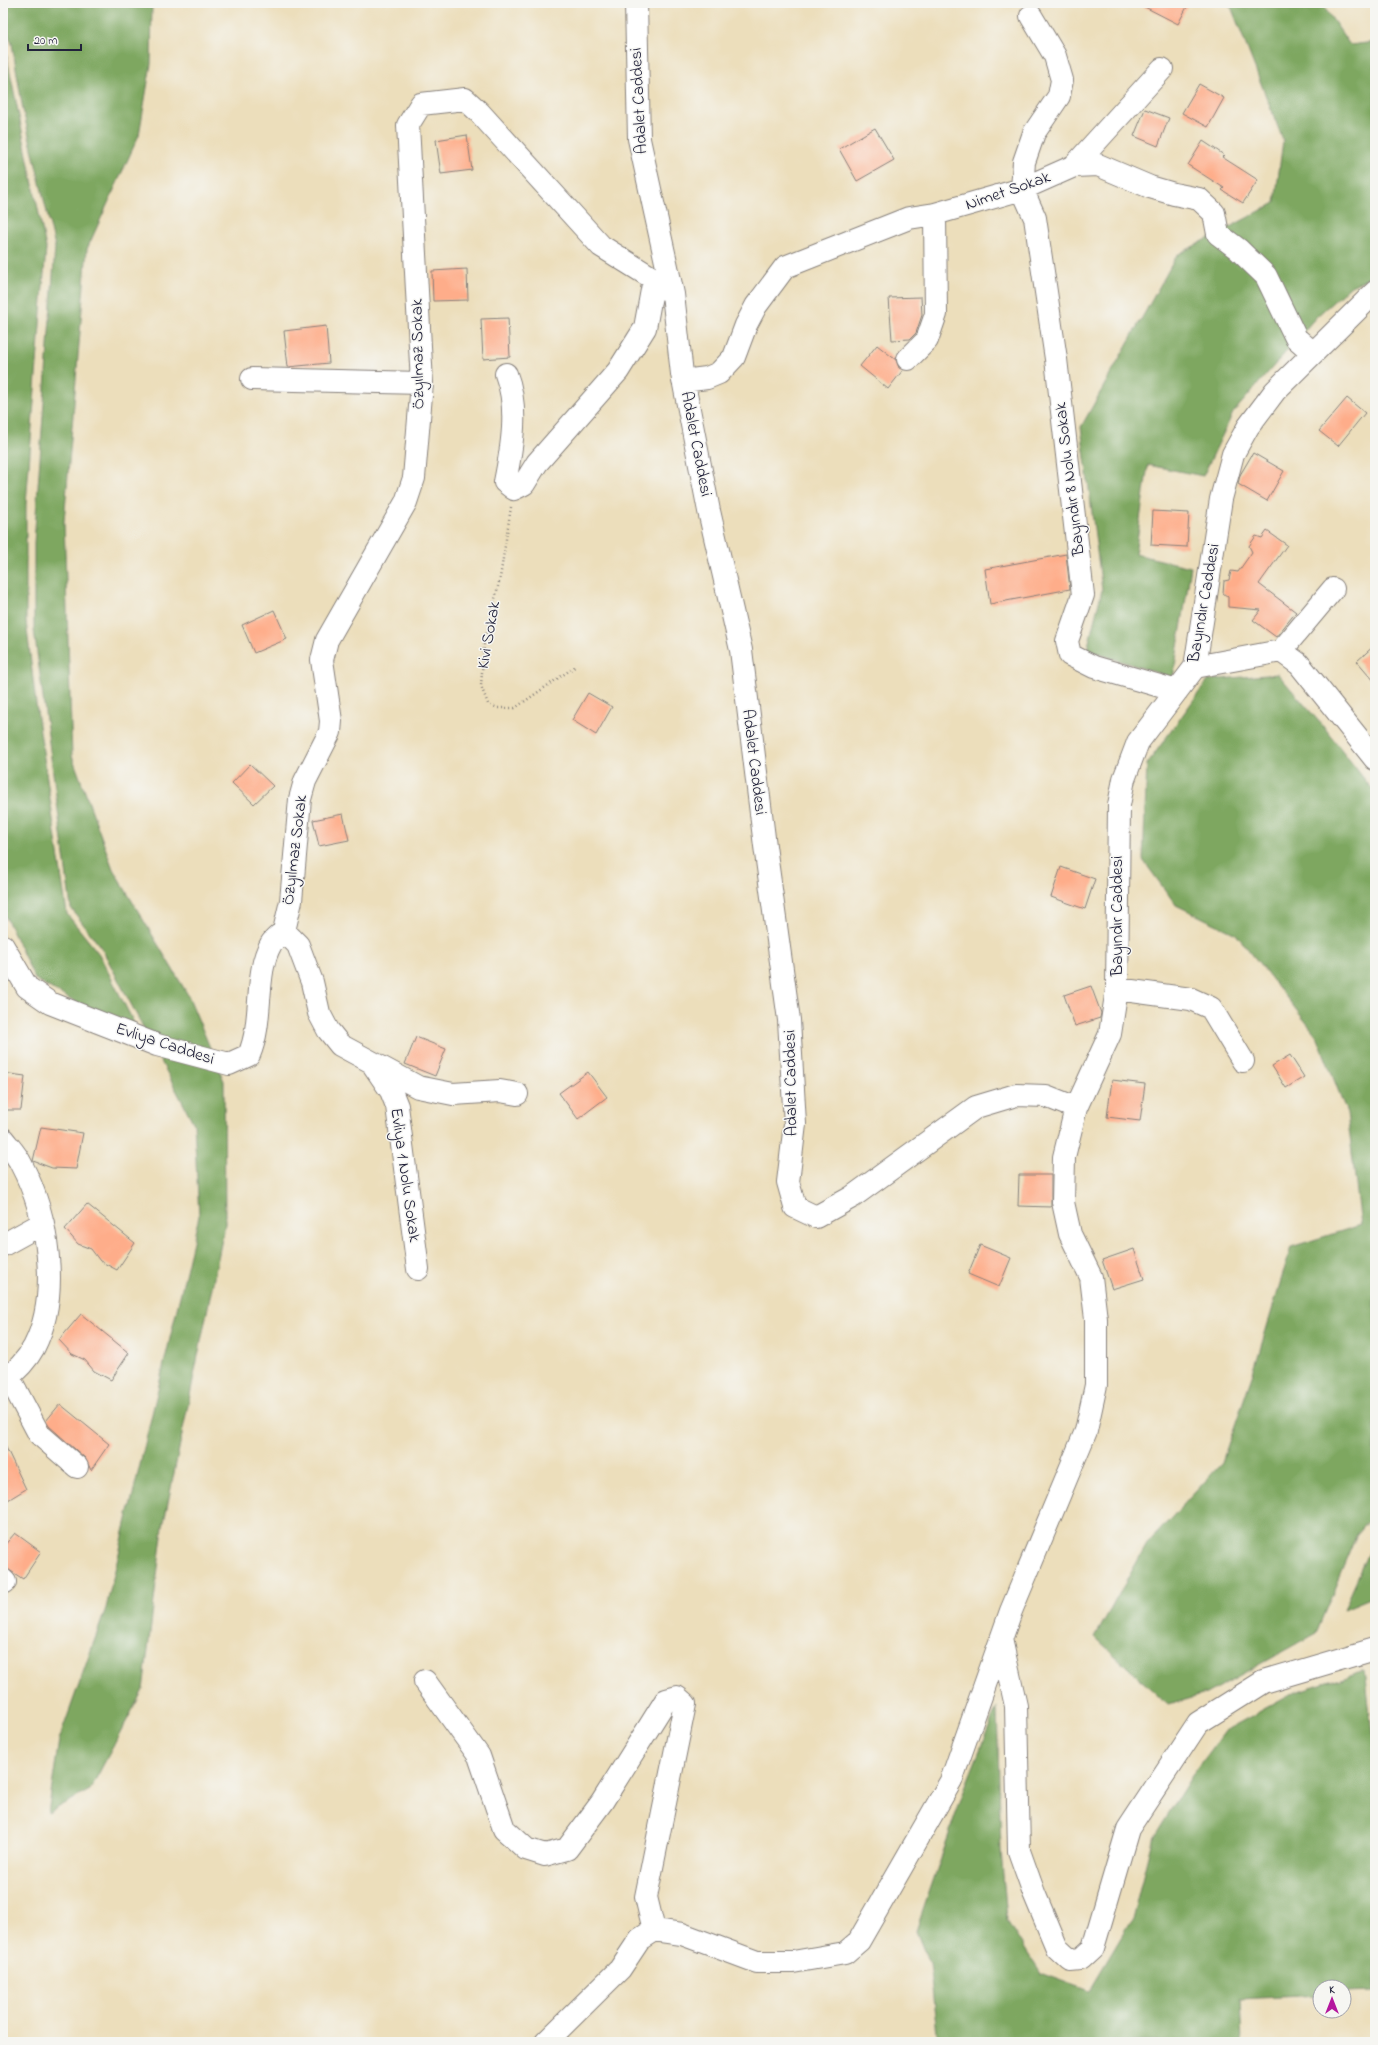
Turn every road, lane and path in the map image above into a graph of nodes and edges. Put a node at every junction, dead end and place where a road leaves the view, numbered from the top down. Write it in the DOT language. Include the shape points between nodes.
graph roads {
  1 [pos="636,3"];
  2 [pos="1031,16"];
  3 [pos="1162,69"];
  4 [pos="1074,166"];
  5 [pos="1022,190"];
  6 [pos="935,214"];
  7 [pos="654,279"];
  8 [pos="1375,292"];
  9 [pos="674,294"];
  10 [pos="1313,353"];
  11 [pos="908,359"];
  12 [pos="506,374"];
  13 [pos="252,379"];
  14 [pos="683,381"];
  15 [pos="422,382"];
  16 [pos="514,489"];
  17 [pos="1333,589"];
  18 [pos="1282,651"];
  19 [pos="576,666"];
  20 [pos="1195,667"];
  21 [pos="1177,691"];
  22 [pos="1375,758"];
  23 [pos="284,931"];
  24 [pos="3,946"];
  25 [pos="1117,989"];
  26 [pos="1243,1061"];
  27 [pos="372,1064"];
  28 [pos="517,1094"];
  29 [pos="1076,1108"];
  30 [pos="3,1139"];
  31 [pos="43,1223"];
  32 [pos="3,1245"];
  33 [pos="418,1269"];
  34 [pos="6,1379"];
  35 [pos="77,1467"];
  36 [pos="1001,1639"];
  37 [pos="1375,1649"];
  38 [pos="425,1681"];
  39 [pos="654,1930"];
  40 [pos="546,2042"];
  1 -- 9 [label="street, Adalet Caddesi" via="639,139"];
  2 -- 5 [label="street" via="1055,56 1062,80 1059,96 1034,133 1024,162"];
  3 -- 4 [label="street"];
  4 -- 5 [label="street, Nimet Sokak"];
  4 -- 10 [label="street, Nimet Sokak" via="1098,165 1150,187 1199,198 1214,213 1218,234 1266,276 1296,338"];
  5 -- 6 [label="street, Nimet Sokak"];
  5 -- 21 [label="street, Bayındır 8 Nolu Sokak" via="1035,218 1056,359 1083,595 1067,641 1070,656 1094,667"];
  6 -- 11 [label="street" via="936,314 926,340"];
  6 -- 14 [label="street, Nimet Sokak" via="909,218 785,267 756,306 734,357 719,373 707,378"];
  7 -- 9 [label="street, Özyılmaz Sokak"];
  7 -- 15 [label="street, Özyılmaz Sokak" via="602,246 465,99 421,104 408,125"];
  7 -- 16 [label="street" via="645,328 618,371 537,463 524,484"];
  8 -- 10 [label="street, Bayındır Caddesi"];
  9 -- 14 [label="street, Adalet Caddesi"];
  10 -- 20 [label="street, Bayındır Caddesi" via="1276,391 1248,427 1233,454 1221,500"];
  12 -- 16 [label="street" via="512,390 512,444 505,482"];
  13 -- 15 [label="street"];
  14 -- 29 [label="street, Adalet Caddesi" via="741,650 764,846 789,1020 795,1124 788,1182 795,1208 816,1216 852,1197 976,1107 1016,1095 1046,1096"];
  15 -- 23 [label="street, Özyılmaz Sokak" via="414,478 406,502 326,640 322,660 331,721 330,732 305,781 300,799 290,901"];
  16 -- 19 [label="path, Kivi Sokak" via="500,578 484,645 481,686 488,704 498,708 515,708"];
  17 -- 18 [label="street"];
  18 -- 20 [label="street"];
  18 -- 22 [label="street" via="1299,664"];
  20 -- 21 [label="street, Bayındır Caddesi"];
  21 -- 25 [label="street, Bayındır Caddesi" via="1138,742 1124,778 1119,805"];
  23 -- 24 [label="street, Evliya Caddesi" via="272,942 264,958 255,1042 249,1055 229,1064 157,1045 50,1003 27,987"];
  23 -- 27 [label="street" via="298,945 312,982 319,1013 328,1030 340,1045"];
  25 -- 26 [label="street" via="1191,999 1211,1008"];
  25 -- 29 [label="street, Bayındır Caddesi" via="1110,1034"];
  27 -- 28 [label="street" via="418,1087 452,1094 500,1091"];
  27 -- 33 [label="street, Evliya 1 Nolu Sokak" via="391,1091 397,1106"];
  29 -- 36 [label="street, Bayındır Caddesi" via="1064,1157 1063,1202 1070,1234 1091,1277 1096,1319 1096,1385 1086,1431 1010,1611"];
  30 -- 31 [label="street" via="21,1163"];
  31 -- 32 [label="street"];
  31 -- 34 [label="street" via="49,1286 41,1328 33,1348"];
  34 -- 35 [label="street" via="39,1434"];
  36 -- 37 [label="street" via="1016,1706 1019,1851 1057,1948 1070,1960 1081,1959 1093,1948 1128,1829 1198,1723 1263,1682"];
  36 -- 39 [label="street, Bayındır Caddesi" via="951,1781 859,1941 845,1953 793,1962 757,1962 682,1934"];
  38 -- 39 [label="street" via="480,1756 504,1829 526,1849 545,1855 567,1849 602,1802 666,1700 678,1697 684,1704 646,1896"];
  39 -- 40 [label="street" via="640,1939 620,1969"];
}
